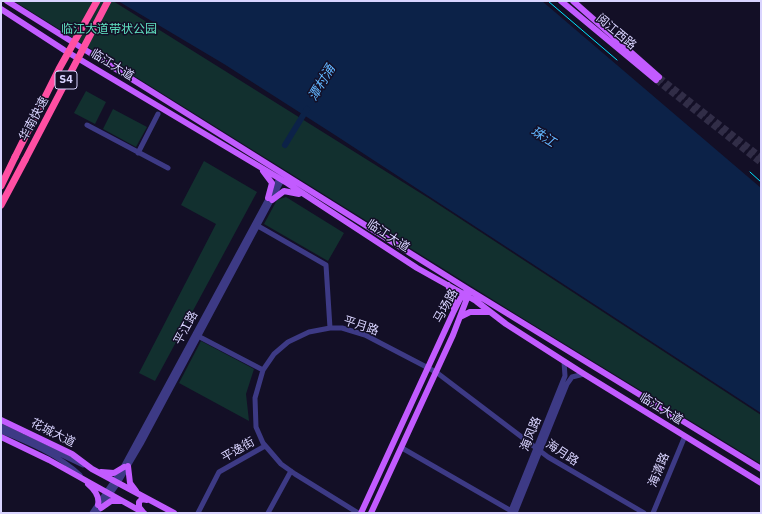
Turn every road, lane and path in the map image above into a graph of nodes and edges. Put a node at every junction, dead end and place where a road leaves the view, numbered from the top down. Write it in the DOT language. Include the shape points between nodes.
graph roads {
  1 [pos="7,1"];
  2 [pos="97,1"];
  3 [pos="108,1"];
  4 [pos="561,1"];
  5 [pos="573,1"];
  6 [pos="1,10"];
  7 [pos="158,114"];
  8 [pos="87,125"];
  9 [pos="138,153"];
  10 [pos="168,168"];
  11 [pos="261,168"];
  12 [pos="282,177"];
  13 [pos="1,186"];
  14 [pos="6,197"];
  15 [pos="270,199"];
  16 [pos="310,199"];
  17 [pos="330,202"];
  18 [pos="1,205"];
  19 [pos="325,209"];
  20 [pos="1,210"];
  21 [pos="258,226"];
  22 [pos="421,259"];
  23 [pos="417,268"];
  24 [pos="448,285"];
  25 [pos="469,290"];
  26 [pos="466,296"];
  27 [pos="492,312"];
  28 [pos="453,313"];
  29 [pos="512,316"];
  30 [pos="460,317"];
  31 [pos="506,324"];
  32 [pos="330,328"];
  33 [pos="196,335"];
  34 [pos="564,362"];
  35 [pos="428,368"];
  36 [pos="263,370"];
  37 [pos="436,372"];
  38 [pos="584,374"];
  39 [pos="1,420"];
  40 [pos="1,426"];
  41 [pos="1,431"];
  42 [pos="685,436"];
  43 [pos="1,437"];
  44 [pos="265,446"];
  45 [pos="402,448"];
  46 [pos="539,449"];
  47 [pos="126,466"];
  48 [pos="92,469"];
  49 [pos="761,469"];
  50 [pos="291,471"];
  51 [pos="83,478"];
  52 [pos="116,482"];
  53 [pos="761,483"];
  54 [pos="109,493"];
  55 [pos="151,501"];
  56 [pos="124,502"];
  57 [pos="100,506"];
  58 [pos="92,513"];
  59 [pos="97,513"];
  60 [pos="143,513"];
  61 [pos="174,513"];
  62 [pos="198,513"];
  63 [pos="268,513"];
  64 [pos="360,513"];
  65 [pos="371,513"];
  66 [pos="512,513"];
  67 [pos="644,513"];
  68 [pos="653,513"];
  1 -- 12 [label="main road, 临江大道"];
  2 -- 13 [label="highway, 华南快速 / S4, bridge" via="59,69"];
  3 -- 14 [label="highway, 华南快速 / S4, bridge"];
  4 -- 5 [label="main road, 阅江西路" via="657,79"];
  6 -- 11 [label="main road, 临江大道"];
  7 -- 9 [label="street"];
  8 -- 9 [label="street"];
  9 -- 10 [label="street"];
  11 -- 12 [label="main road, 临江大道"];
  11 -- 15 [label="main road" via="272,183"];
  12 -- 15 [label="street, 平江路"];
  12 -- 16 [label="main road, 临江大道"];
  12 -- 17 [label="main road, 临江大道"];
  14 -- 18 [label="highway, 华南快速 / S4"];
  14 -- 20 [label="highway"];
  15 -- 16 [label="main road" via="290,191"];
  15 -- 21 [label="street, 平江路"];
  15 -- 33 [label="street, 平江路"];
  16 -- 19 [label="main road, 临江大道"];
  17 -- 19 [label="main road" via="325,202"];
  17 -- 22 [label="main road, 临江大道"];
  19 -- 23 [label="main road, 临江大道"];
  21 -- 32 [label="street" via="326,266"];
  21 -- 33 [label="street, 平江路"];
  22 -- 23 [label="main road" via="422,266"];
  22 -- 25 [label="main road, 临江大道"];
  23 -- 24 [label="main road, 临江大道"];
  24 -- 26 [label="main road, 临江大道"];
  24 -- 28 [label="main road" via="454,304"];
  25 -- 26 [label="main road, 马场路"];
  25 -- 29 [label="main road, 临江大道"];
  26 -- 27 [label="main road, 临江大道"];
  26 -- 28 [label="main road, 马场路"];
  26 -- 30 [label="main road, 马场路"];
  27 -- 30 [label="main road" via="470,312"];
  27 -- 31 [label="main road, 临江大道"];
  28 -- 30 [label="main road" via="458,312"];
  28 -- 35 [label="main road, 马场路"];
  29 -- 31 [label="main road" via="506,317"];
  29 -- 49 [label="main road, 临江大道"];
  30 -- 37 [label="main road, 马场路"];
  31 -- 34 [label="main road, 临江大道"];
  32 -- 35 [label="street, 平月路" via="342,328 365,335"];
  32 -- 36 [label="street, 平月路" via="310,332 288,342 274,354"];
  33 -- 36 [label="street"];
  33 -- 47 [label="street, 平江路"];
  34 -- 38 [label="main road, 临江大道"];
  34 -- 46 [label="street, 海风路" via="565,376"];
  35 -- 37 [label="street, 平月路"];
  35 -- 64 [label="main road, 马场路"];
  36 -- 44 [label="street, 平月路" via="258,382 254,413 256,427"];
  37 -- 45 [label="main road, 马场路"];
  37 -- 46 [label="street, 海月路"];
  38 -- 42 [label="main road, 临江大道"];
  38 -- 46 [label="street, 海风路" via="575,375 570,380"];
  39 -- 48 [label="main road, 花城大道" via="72,454"];
  40 -- 48 [label="street, 花城大道"];
  41 -- 51 [label="street, 花城大道" via="58,458"];
  42 -- 53 [label="main road, 临江大道"];
  42 -- 68 [label="street, 海清路"];
  43 -- 51 [label="main road, 花城大道"];
  44 -- 50 [label="street, 平月路"];
  44 -- 62 [label="street, 平逸街" via="219,472"];
  45 -- 65 [label="main road, 马场路"];
  45 -- 66 [label="street"];
  46 -- 66 [label="street, 海风路"];
  46 -- 67 [label="street, 海月路" via="600,489"];
  47 -- 48 [label="main road" via="112,473"];
  47 -- 52 [label="street, 平江路"];
  47 -- 55 [label="main road" via="132,487"];
  48 -- 52 [label="main road, 花城大道"];
  50 -- 63 [label="street"];
  50 -- 64 [label="street, 平月路"];
  51 -- 54 [label="main road, 花城大道"];
  51 -- 57 [label="main road" via="96,493"];
  52 -- 54 [label="street, 平江路"];
  52 -- 55 [label="main road, 花城大道"];
  54 -- 56 [label="main road, 花城大道"];
  54 -- 57 [label="street, 平江路"];
  55 -- 60 [label="main road" via="141,500 139,507"];
  55 -- 61 [label="main road, 花城大道"];
  56 -- 57 [label="main road" via="114,500"];
  56 -- 60 [label="main road, 花城大道"];
  57 -- 58 [label="street"];
  57 -- 59 [label="street"];
}
